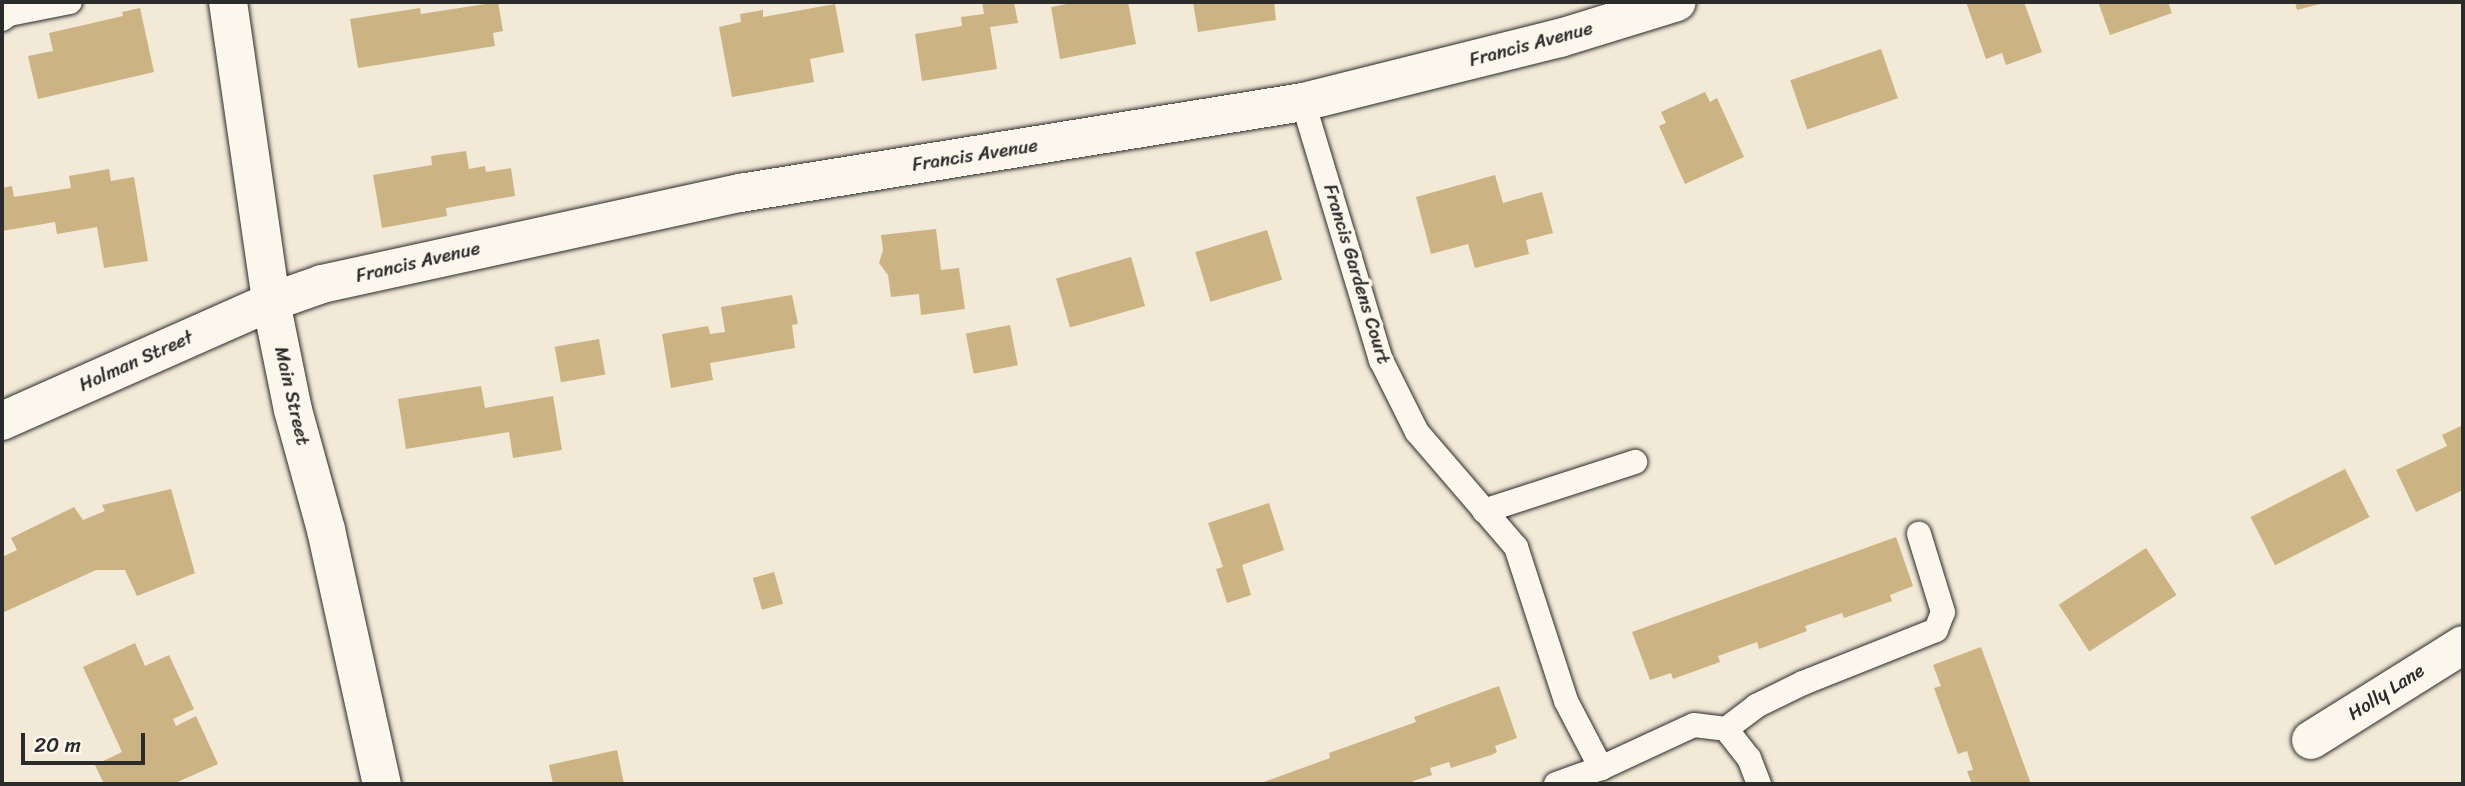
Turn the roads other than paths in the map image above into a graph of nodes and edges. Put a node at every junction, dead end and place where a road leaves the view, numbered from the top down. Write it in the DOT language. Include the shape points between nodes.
graph roads {
  1 [pos="70,2"];
  2 [pos="228,2"];
  3 [pos="1677,2"];
  4 [pos="2,19"];
  5 [pos="1303,102"];
  6 [pos="271,302"];
  7 [pos="2,421"];
  8 [pos="1635,462"];
  9 [pos="1484,511"];
  10 [pos="1919,534"];
  11 [pos="2463,645"];
  12 [pos="1726,729"];
  13 [pos="2311,740"];
  14 [pos="1601,768"];
  15 [pos="382,784"];
  16 [pos="1556,784"];
  17 [pos="1759,784"];
  1 -- 4 [label="lane"];
  2 -- 6 [label="street, Main Street"];
  3 -- 5 [label="street, Francis Avenue" via="1560,38"];
  5 -- 6 [label="street, Francis Avenue" via="740,193 322,284"];
  5 -- 9 [label="lane, Francis Gardens Court" via="1381,360 1417,432"];
  6 -- 7 [label="street, Holman Street"];
  6 -- 15 [label="street, Main Street"];
  8 -- 9 [label="lane"];
  9 -- 14 [label="lane, Francis Gardens Court" via="1516,547 1566,701"];
  10 -- 12 [label="lane" via="1942,612 1936,630 1803,683 1756,706"];
  11 -- 13 [label="street, Holly Lane"];
  12 -- 14 [label="lane" via="1694,725"];
  12 -- 17 [label="lane" via="1749,758"];
  14 -- 16 [label="lane"];
}
